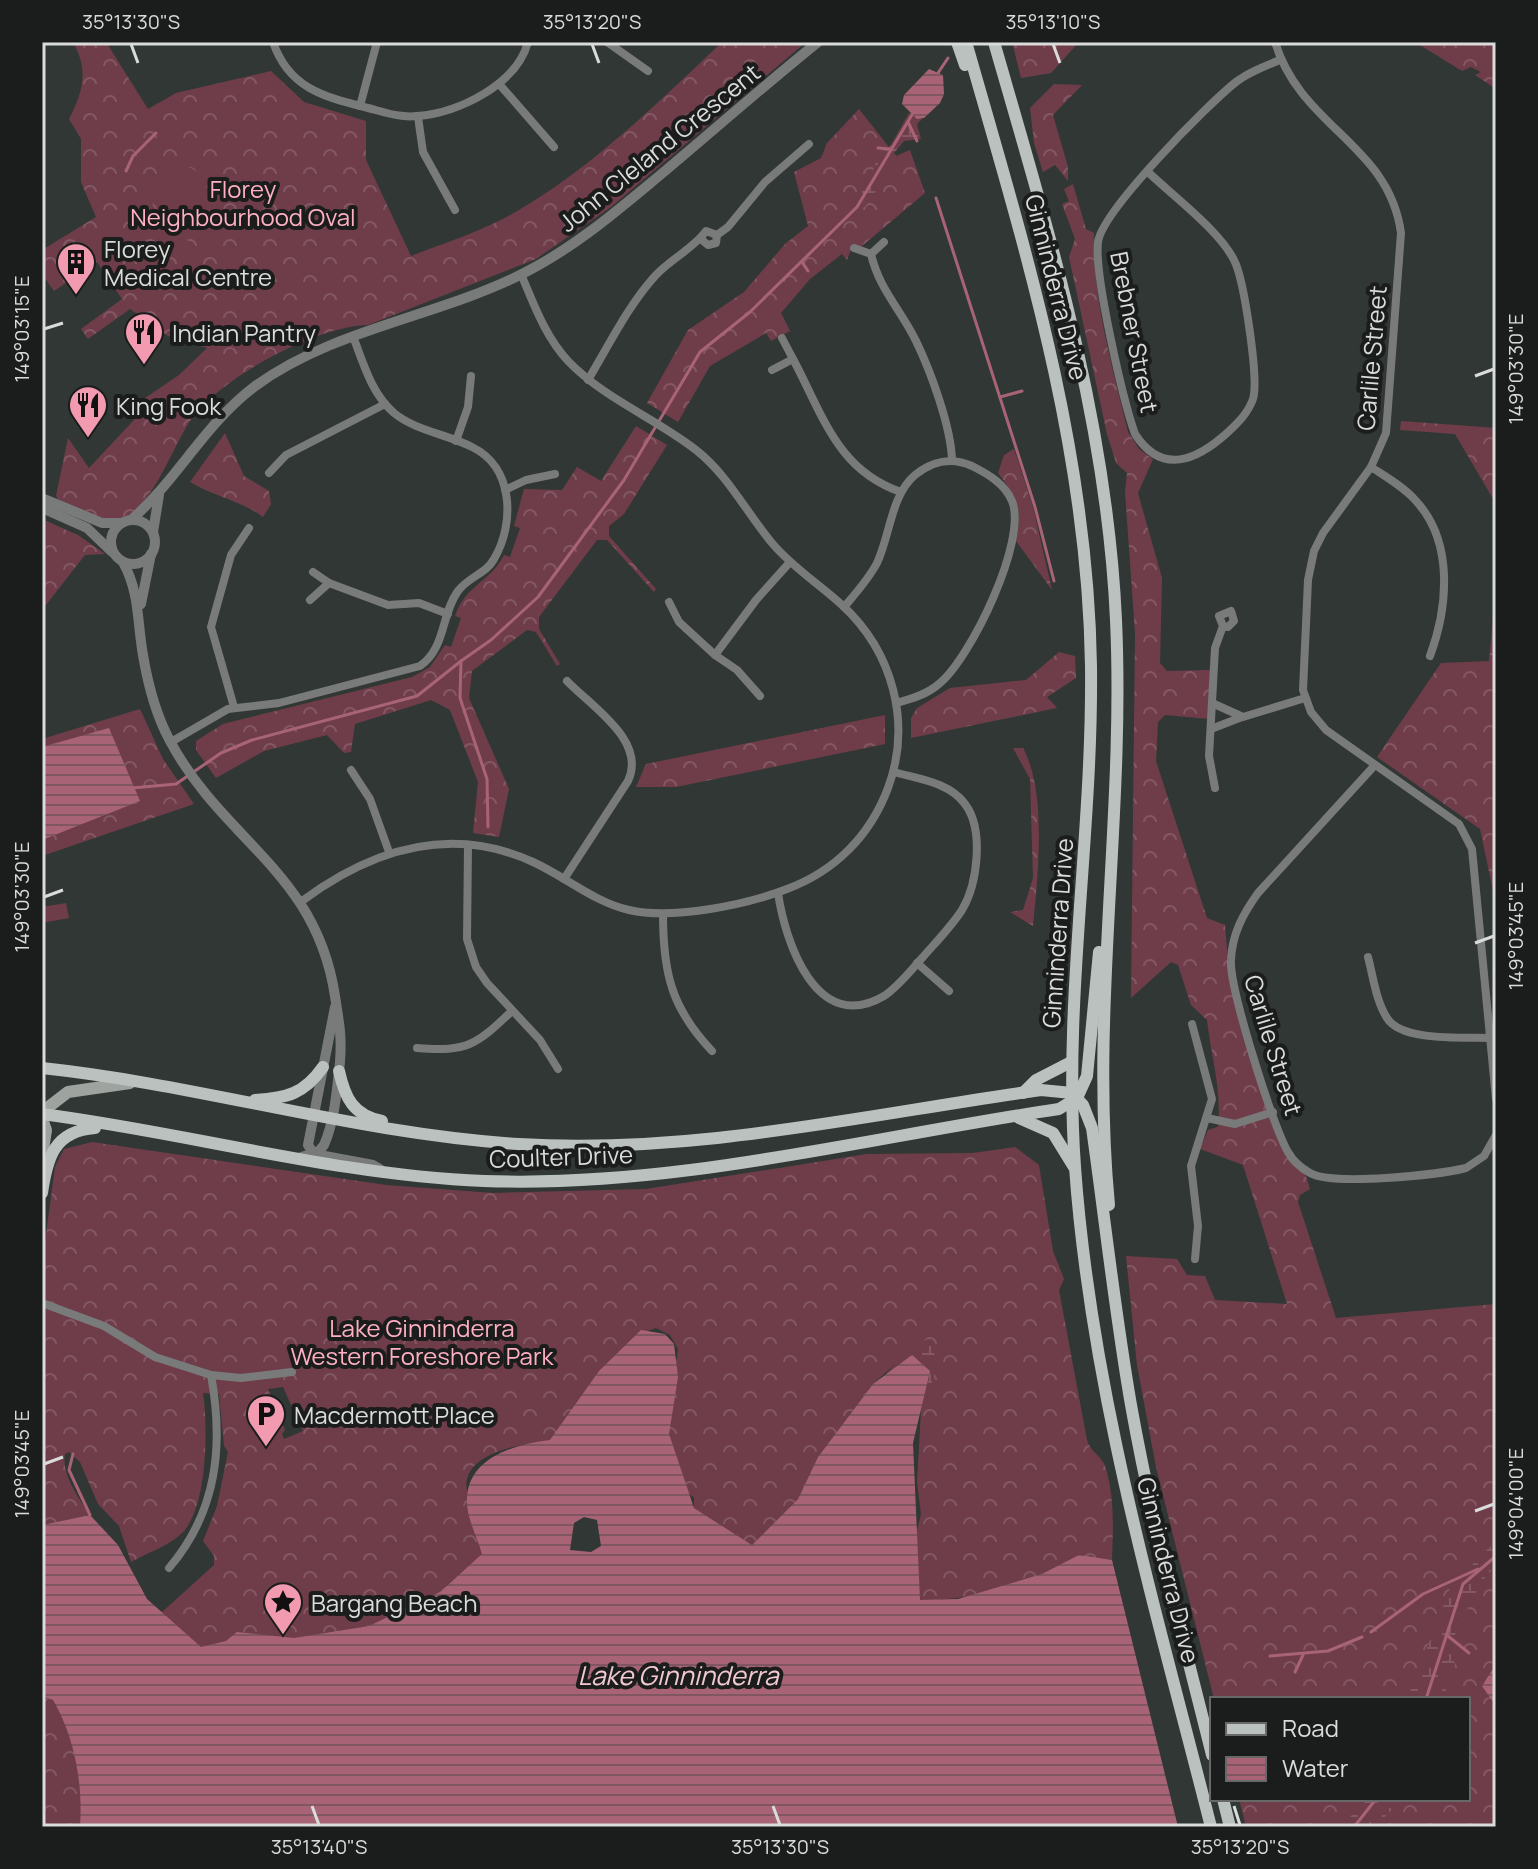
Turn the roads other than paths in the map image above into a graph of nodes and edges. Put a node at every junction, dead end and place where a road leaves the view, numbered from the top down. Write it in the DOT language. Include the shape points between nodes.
graph roads {
  1 [pos="273,42"];
  2 [pos="377,42"];
  3 [pos="528,42"];
  4 [pos="607,42"];
  5 [pos="818,42"];
  6 [pos="957,42"];
  7 [pos="966,42"];
  8 [pos="994,42"];
  9 [pos="1001,42"];
  10 [pos="1275,42"];
  11 [pos="1280,60"];
  12 [pos="648,71"];
  13 [pos="500,85"];
  14 [pos="1009,86"];
  15 [pos="978,94"];
  16 [pos="360,106"];
  17 [pos="418,117"];
  18 [pos="809,144"];
  19 [pos="554,147"];
  20 [pos="1148,172"];
  21 [pos="455,210"];
  22 [pos="884,242"];
  23 [pos="854,248"];
  24 [pos="871,254"];
  25 [pos="521,274"];
  26 [pos="782,338"];
  27 [pos="354,339"];
  28 [pos="793,359"];
  29 [pos="772,370"];
  30 [pos="471,376"];
  31 [pos="588,380"];
  32 [pos="385,404"];
  33 [pos="456,441"];
  34 [pos="952,460"];
  35 [pos="1371,467"];
  36 [pos="269,473"];
  37 [pos="555,474"];
  38 [pos="505,490"];
  39 [pos="901,492"];
  40 [pos="160,493"];
  41 [pos="42,498"];
  42 [pos="42,508"];
  43 [pos="126,522"];
  44 [pos="249,528"];
  45 [pos="153,532"];
  46 [pos="114,553"];
  47 [pos="151,554"];
  48 [pos="123,562"];
  49 [pos="790,562"];
  50 [pos="313,572"];
  51 [pos="329,583"];
  52 [pos="310,600"];
  53 [pos="669,602"];
  54 [pos="844,607"];
  55 [pos="140,610"];
  56 [pos="448,614"];
  57 [pos="1223,626"];
  58 [pos="715,655"];
  59 [pos="1430,656"];
  60 [pos="567,681"];
  61 [pos="760,696"];
  62 [pos="1305,698"];
  63 [pos="896,703"];
  64 [pos="1212,703"];
  65 [pos="234,707"];
  66 [pos="1243,717"];
  67 [pos="1211,729"];
  68 [pos="171,742"];
  69 [pos="1375,765"];
  70 [pos="351,770"];
  71 [pos="894,772"];
  72 [pos="1215,788"];
  73 [pos="468,845"];
  74 [pos="389,852"];
  75 [pos="564,879"];
  76 [pos="778,893"];
  77 [pos="302,901"];
  78 [pos="663,914"];
  79 [pos="1107,926"];
  80 [pos="1368,957"];
  81 [pos="917,963"];
  82 [pos="949,991"];
  83 [pos="336,1001"];
  84 [pos="512,1011"];
  85 [pos="1192,1024"];
  86 [pos="1490,1038"];
  87 [pos="417,1048"];
  88 [pos="712,1051"];
  89 [pos="1071,1062"];
  90 [pos="323,1067"];
  91 [pos="42,1068"];
  92 [pos="558,1069"];
  93 [pos="339,1071"];
  94 [pos="133,1083"];
  95 [pos="1023,1093"];
  96 [pos="1496,1099"];
  97 [pos="1076,1100"];
  98 [pos="236,1102"];
  99 [pos="1273,1112"];
  100 [pos="42,1115"];
  101 [pos="311,1116"];
  102 [pos="1012,1116"];
  103 [pos="1207,1118"];
  104 [pos="331,1120"];
  105 [pos="126,1128"];
  106 [pos="413,1134"];
  107 [pos="1496,1135"];
  108 [pos="314,1154"];
  109 [pos="42,1156"];
  110 [pos="296,1159"];
  111 [pos="1075,1168"];
  112 [pos="385,1173"];
  113 [pos="42,1193"];
  114 [pos="1195,1259"];
  115 [pos="42,1303"];
  116 [pos="1120,1328"];
  117 [pos="292,1372"];
  118 [pos="211,1375"];
  119 [pos="169,1568"];
  120 [pos="1210,1747"];
  121 [pos="1224,1801"];
  122 [pos="1211,1827"];
  123 [pos="1230,1827"];
  1 -- 16 [label="street" via="286,70 302,86"];
  2 -- 16 [label="street"];
  3 -- 13 [label="street" via="518,68"];
  4 -- 12 [label="street"];
  5 -- 25 [label="street, John Cleland Crescent" via="601,224"];
  6 -- 15 [label="main road"];
  7 -- 15 [label="main road"];
  8 -- 14 [label="main road"];
  9 -- 14 [label="main road"];
  10 -- 11 [label="street, Carlile Street"];
  11 -- 20 [label="street, Brebner Street" via="1232,85"];
  11 -- 35 [label="street, Carlile Street" via="1304,100 1380,173 1398,212 1401,244 1389,415"];
  13 -- 17 [label="street"];
  13 -- 19 [label="street"];
  14 -- 79 [label="main road, Ginninderra Drive" via="1083,364 1111,550 1118,718"];
  15 -- 89 [label="main road, Ginninderra Drive" via="1055,364 1086,569 1091,664 1088,797"];
  16 -- 17 [label="street"];
  17 -- 21 [label="street" via="423,152"];
  18 -- 31 [label="street" via="717,235 708,231 654,277"];
  20 -- 20 [label="street, Brebner Street" via="1107,218 1098,259 1135,434 1160,457 1188,459 1207,451 1239,421 1253,399 1243,285 1227,249"];
  22 -- 24 [label="street"];
  23 -- 24 [label="street"];
  24 -- 34 [label="street" via="882,290 917,343"];
  25 -- 27 [label="street, John Cleland Crescent"];
  25 -- 31 [label="street" via="546,329"];
  26 -- 28 [label="street"];
  27 -- 32 [label="street"];
  27 -- 40 [label="street, John Cleland Crescent" via="282,370 245,395 213,424"];
  28 -- 29 [label="street"];
  28 -- 39 [label="street" via="843,455 862,474"];
  30 -- 33 [label="street" via="468,407"];
  31 -- 49 [label="street" via="707,460"];
  32 -- 33 [label="street" via="411,424"];
  32 -- 36 [label="street" via="286,455"];
  33 -- 38 [label="street" via="483,453"];
  34 -- 39 [label="street" via="925,467"];
  34 -- 63 [label="street" via="1006,490 1013,502 1015,531 984,616 952,672 927,692"];
  35 -- 59 [label="street" via="1416,501 1439,541 1444,571 1440,628"];
  35 -- 62 [label="street, Carlile Street" via="1323,533 1311,561 1302,673"];
  37 -- 38 [label="street"];
  38 -- 56 [label="street" via="509,517 496,557 460,588"];
  39 -- 54 [label="street" via="877,562"];
  40 -- 43 [label="street, John Cleland Crescent"];
  40 -- 45 [label="street, John Cleland Crescent"];
  41 -- 43 [label="street" via="102,523"];
  42 -- 46 [label="street" via="87,528"];
  43 -- 45 [label="street" via="147,525"];
  43 -- 46 [label="street" via="111,537"];
  44 -- 65 [label="street" via="231,555 211,627"];
  45 -- 47 [label="street"];
  46 -- 48 [label="street"];
  47 -- 48 [label="street" via="135,565"];
  47 -- 55 [label="street"];
  48 -- 55 [label="street"];
  49 -- 54 [label="street"];
  49 -- 58 [label="street"];
  50 -- 51 [label="street"];
  51 -- 52 [label="street"];
  51 -- 56 [label="street" via="388,605 419,603"];
  53 -- 58 [label="street" via="679,622"];
  54 -- 63 [label="street" via="882,657"];
  55 -- 68 [label="street" via="149,687"];
  56 -- 65 [label="street" via="434,653 420,666 279,703"];
  57 -- 64 [label="street" via="1215,648"];
  58 -- 61 [label="street"];
  60 -- 75 [label="street" via="627,741 633,763 628,781"];
  62 -- 66 [label="street"];
  62 -- 69 [label="street" via="1326,730"];
  63 -- 71 [label="street" via="899,746"];
  64 -- 66 [label="street"];
  64 -- 67 [label="street"];
  65 -- 68 [label="street"];
  66 -- 67 [label="street"];
  67 -- 72 [label="street" via="1209,763"];
  68 -- 77 [label="street" via="201,788"];
  69 -- 86 [label="street" via="1459,824 1467,836"];
  69 -- 99 [label="street, Carlile Street" via="1258,893 1234,937 1233,987"];
  70 -- 74 [label="street" via="370,799"];
  71 -- 76 [label="street" via="874,820 846,853 819,875"];
  71 -- 81 [label="street" via="948,789 965,803 976,829 966,902"];
  73 -- 74 [label="street"];
  73 -- 75 [label="street" via="508,853"];
  73 -- 84 [label="street" via="469,949 487,983"];
  74 -- 77 [label="street" via="343,872"];
  75 -- 78 [label="street" via="609,904"];
  76 -- 78 [label="street"];
  76 -- 81 [label="street" via="791,949 824,995 850,1004 872,1001 898,985"];
  77 -- 83 [label="street" via="328,958"];
  78 -- 88 [label="street" via="667,980 692,1030"];
  79 -- 97 [label="main road" via="1099,951 1087,1076"];
  79 -- 116 [label="main road, Ginninderra Drive" via="1102,1085"];
  80 -- 86 [label="street" via="1383,1009 1394,1027 1415,1034"];
  81 -- 82 [label="street"];
  83 -- 90 [label="street"];
  83 -- 93 [label="street" via="343,1027"];
  84 -- 87 [label="street" via="470,1047"];
  84 -- 92 [label="street"];
  85 -- 103 [label="street" via="1212,1087"];
  86 -- 96 [label="street"];
  89 -- 95 [label="main road"];
  89 -- 97 [label="main road, Ginninderra Drive"];
  90 -- 98 [label="main road" via="293,1096"];
  90 -- 101 [label="street"];
  91 -- 94 [label="main road, Coulter Drive"];
  93 -- 104 [label="street"];
  93 -- 106 [label="main road" via="353,1108"];
  94 -- 98 [label="main road, Coulter Drive"];
  94 -- 100 [label="main road" via="68,1092"];
  95 -- 97 [label="main road, Coulter Drive" via="1059,1089"];
  95 -- 106 [label="main road, Coulter Drive" via="724,1138 585,1146"];
  97 -- 102 [label="main road, Coulter Drive"];
  97 -- 111 [label="main road, Ginninderra Drive"];
  97 -- 116 [label="main road, Ginninderra Drive" via="1092,1128"];
  98 -- 101 [label="main road, Coulter Drive"];
  99 -- 103 [label="street" via="1235,1124"];
  99 -- 107 [label="street, Carlile Street" via="1282,1141 1298,1165 1332,1180 1466,1168 1484,1156"];
  100 -- 105 [label="main road, Coulter Drive"];
  100 -- 109 [label="main road"];
  101 -- 104 [label="main road, Coulter Drive"];
  101 -- 108 [label="street" via="308,1145"];
  102 -- 111 [label="main road" via="1053,1133"];
  102 -- 112 [label="main road, Coulter Drive" via="699,1169 602,1180 486,1181"];
  103 -- 114 [label="street" via="1191,1166 1198,1226"];
  104 -- 106 [label="main road, Coulter Drive"];
  104 -- 108 [label="street" via="324,1145"];
  105 -- 110 [label="main road, Coulter Drive"];
  105 -- 113 [label="main road" via="81,1129 62,1138 50,1154"];
  108 -- 110 [label="street"];
  108 -- 112 [label="street" via="373,1165"];
  110 -- 112 [label="main road, Coulter Drive"];
  111 -- 122 [label="main road, Ginninderra Drive" via="1087,1290 1106,1402"];
  115 -- 118 [label="street" via="104,1326 155,1357"];
  116 -- 120 [label="main road, Ginninderra Drive" via="1152,1510"];
  117 -- 118 [label="street" via="241,1378"];
  118 -- 119 [label="street" via="217,1427 213,1487 192,1538"];
  121 -- 123 [label="main road"];
}
